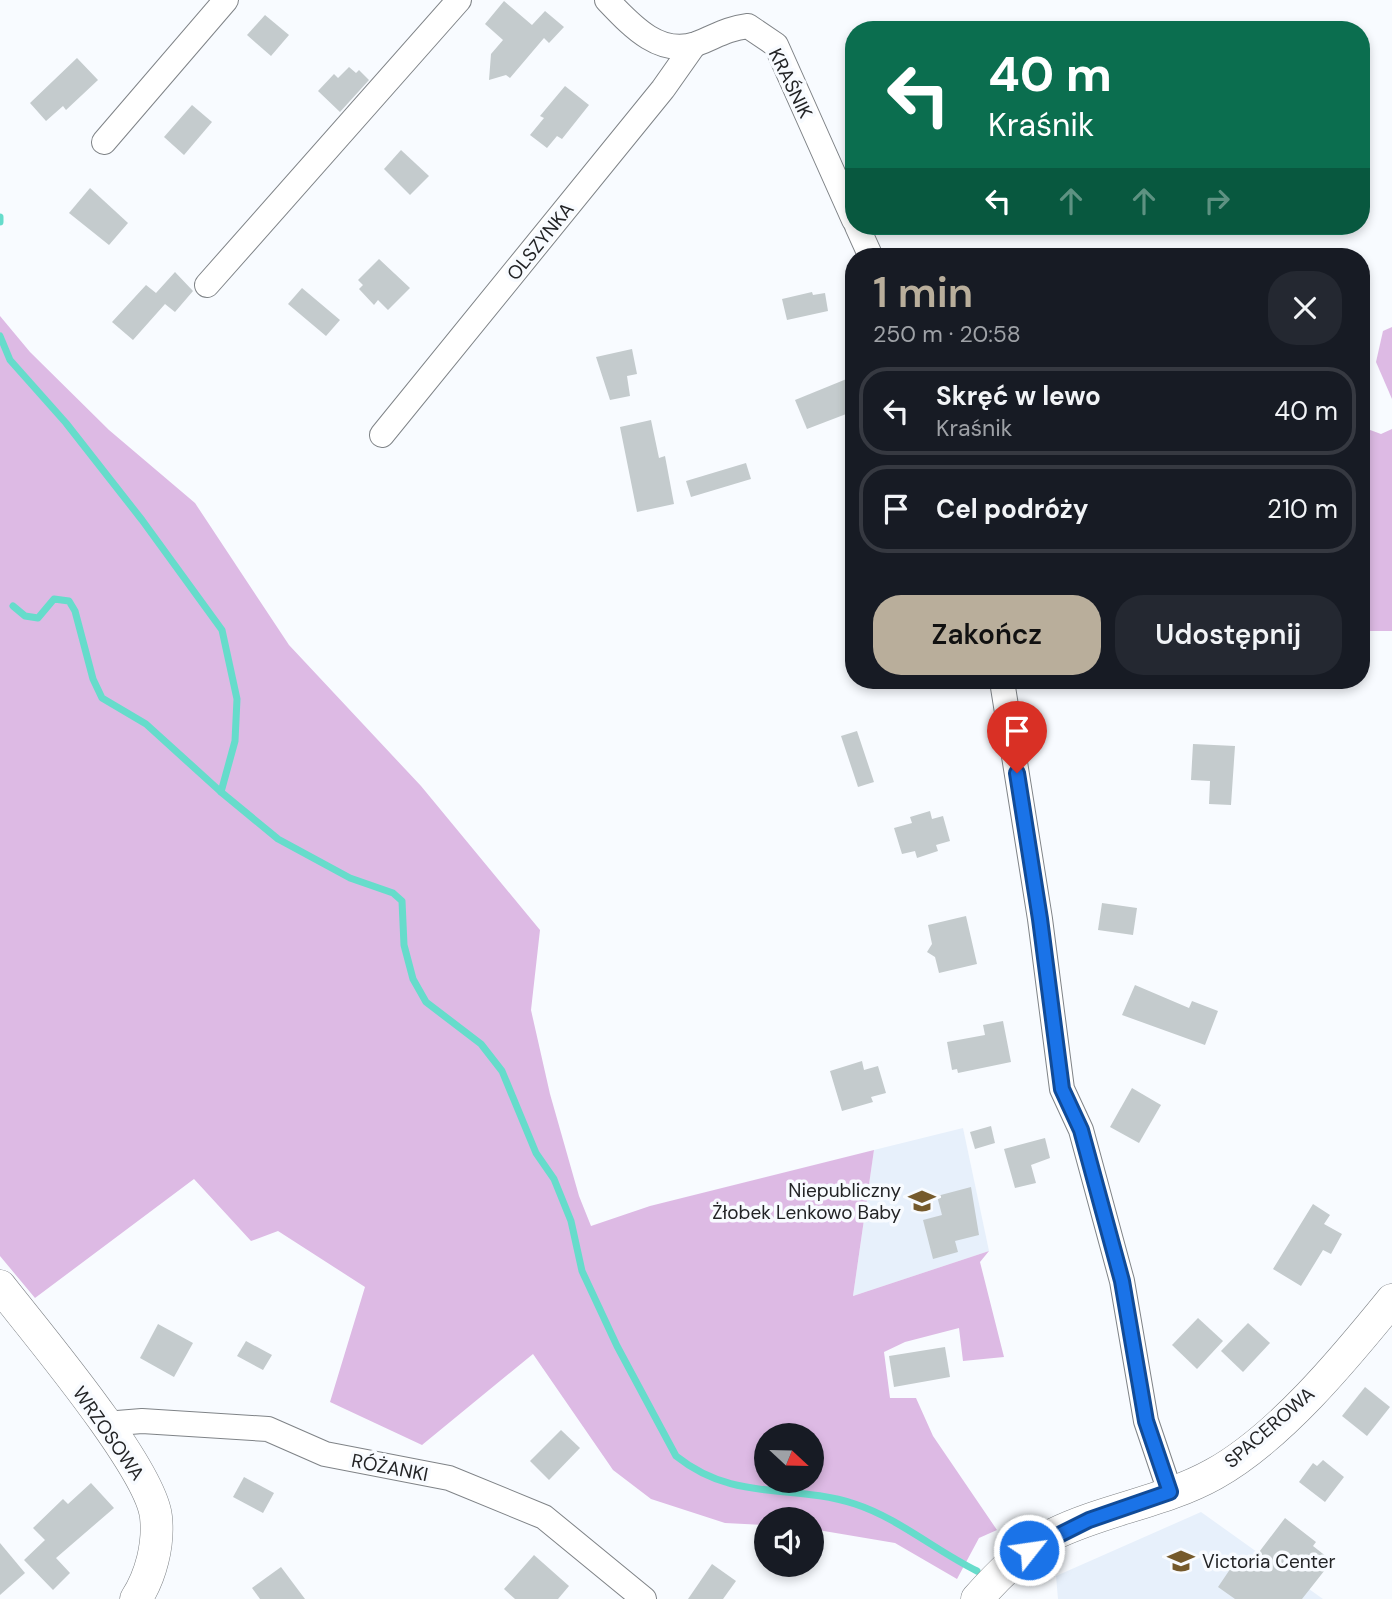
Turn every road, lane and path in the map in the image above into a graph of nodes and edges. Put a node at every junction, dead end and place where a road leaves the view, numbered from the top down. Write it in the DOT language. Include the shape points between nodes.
graph roads {
  1 [pos="226,0"];
  2 [pos="459,0"];
  3 [pos="607,0"];
  4 [pos="694,45"];
  5 [pos="104,142"];
  6 [pos="845,200"];
  7 [pos="207,285"];
  8 [pos="382,435"];
  9 [pos="1003,689"];
  10 [pos="0,1286"];
  11 [pos="1392,1300"];
  12 [pos="105,1424"];
  13 [pos="1170,1492"];
  14 [pos="136,1599"];
  15 [pos="644,1599"];
  16 [pos="977,1599"];
  1 -- 5 [label="street"];
  2 -- 7 [label="street"];
  3 -- 4 [label="street" via="651,40 671,47"];
  4 -- 6 [label="street, KRAŚNIK" via="725,29 748,26 776,45"];
  4 -- 8 [label="street, OLSZYNKA"];
  9 -- 13 [label="street" via="1062,1089 1081,1130 1122,1281 1146,1421"];
  10 -- 12 [label="street, WRZOSOWA"];
  11 -- 13 [label="street, SPACEROWA" via="1350,1351 1241,1457"];
  12 -- 14 [label="street, WRZOSOWA" via="137,1470 156,1515 151,1563"];
  12 -- 15 [label="street, RÓŻANKI" via="268,1429 325,1454 449,1478 544,1517"];
  13 -- 16 [label="street, SPACEROWA" via="1054,1534 1029,1550"];
}
